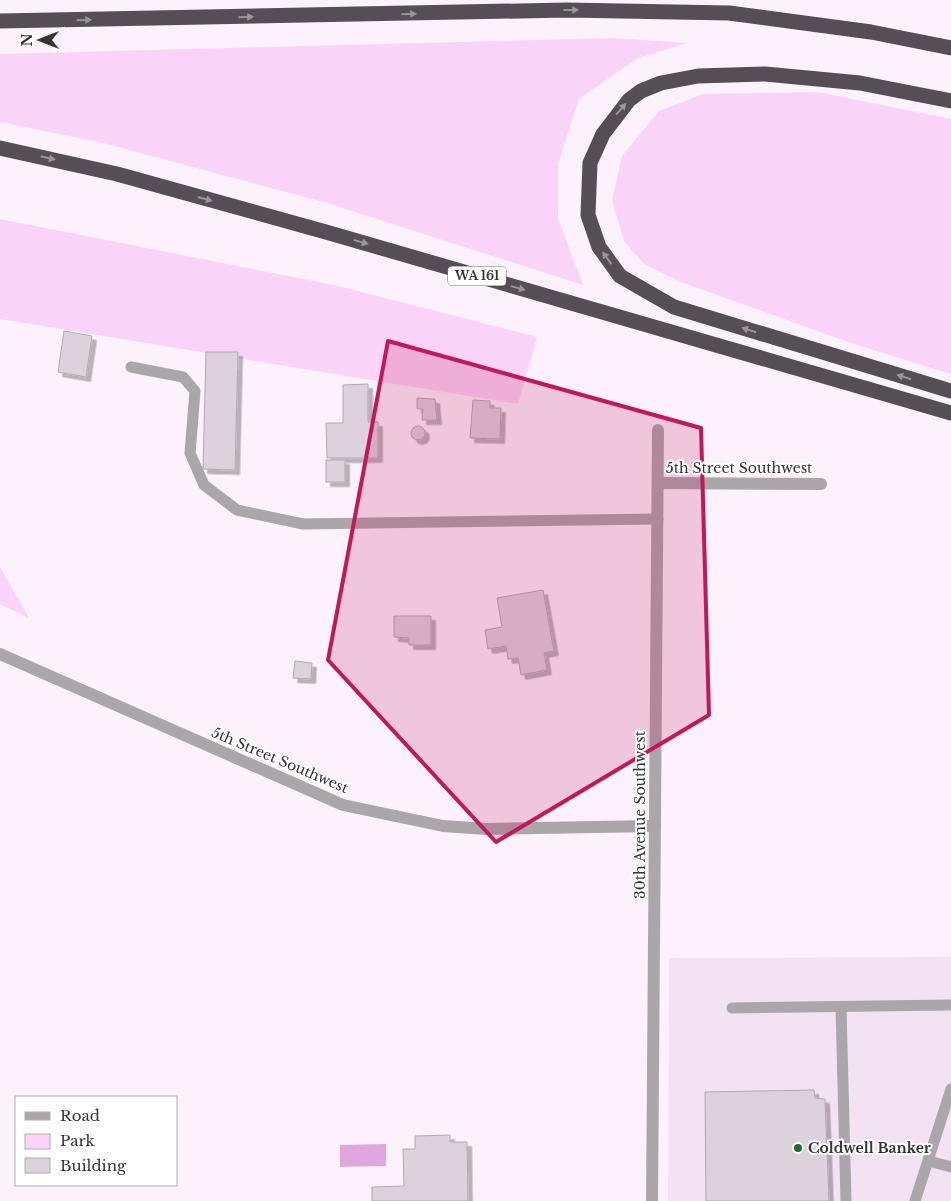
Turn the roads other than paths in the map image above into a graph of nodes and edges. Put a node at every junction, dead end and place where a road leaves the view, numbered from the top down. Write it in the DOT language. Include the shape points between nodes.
graph roads {
  1 [pos="0,21"];
  2 [pos="951,48"];
  3 [pos="951,101"];
  4 [pos="0,148"];
  5 [pos="130,367"];
  6 [pos="951,391"];
  7 [pos="951,413"];
  8 [pos="658,430"];
  9 [pos="658,483"];
  10 [pos="820,484"];
  11 [pos="658,518"];
  12 [pos="0,654"];
  13 [pos="655,826"];
  14 [pos="951,1006"];
  15 [pos="841,1007"];
  16 [pos="732,1008"];
  17 [pos="951,1089"];
  18 [pos="929,1161"];
  19 [pos="951,1167"];
  20 [pos="652,1201"];
  21 [pos="846,1201"];
  22 [pos="915,1201"];
  1 -- 2 [label="highway, one-way" via="567,10 729,13 872,32"];
  6 -- 3 [label="highway, one-way" via="674,307 620,276 599,247 588,215 590,163 604,134 629,100 661,83 698,76 765,74 860,83"];
  4 -- 7 [label="highway, WA 161, one-way" via="117,174 326,232"];
  5 -- 11 [label="lane" via="184,377 195,391 190,453 204,485 237,510 303,524"];
  8 -- 9 [label="street, 30th Avenue Southwest"];
  9 -- 10 [label="street, 5th Street Southwest"];
  9 -- 11 [label="street, 30th Avenue Southwest"];
  11 -- 13 [label="street, 30th Avenue Southwest"];
  12 -- 13 [label="street, 5th Street Southwest" via="343,805 443,826 486,829"];
  13 -- 20 [label="street, 30th Avenue Southwest"];
  14 -- 15 [label="lane"];
  15 -- 16 [label="lane"];
  15 -- 21 [label="lane"];
  17 -- 18 [label="lane"];
  18 -- 19 [label="lane"];
  18 -- 22 [label="lane"];
}
